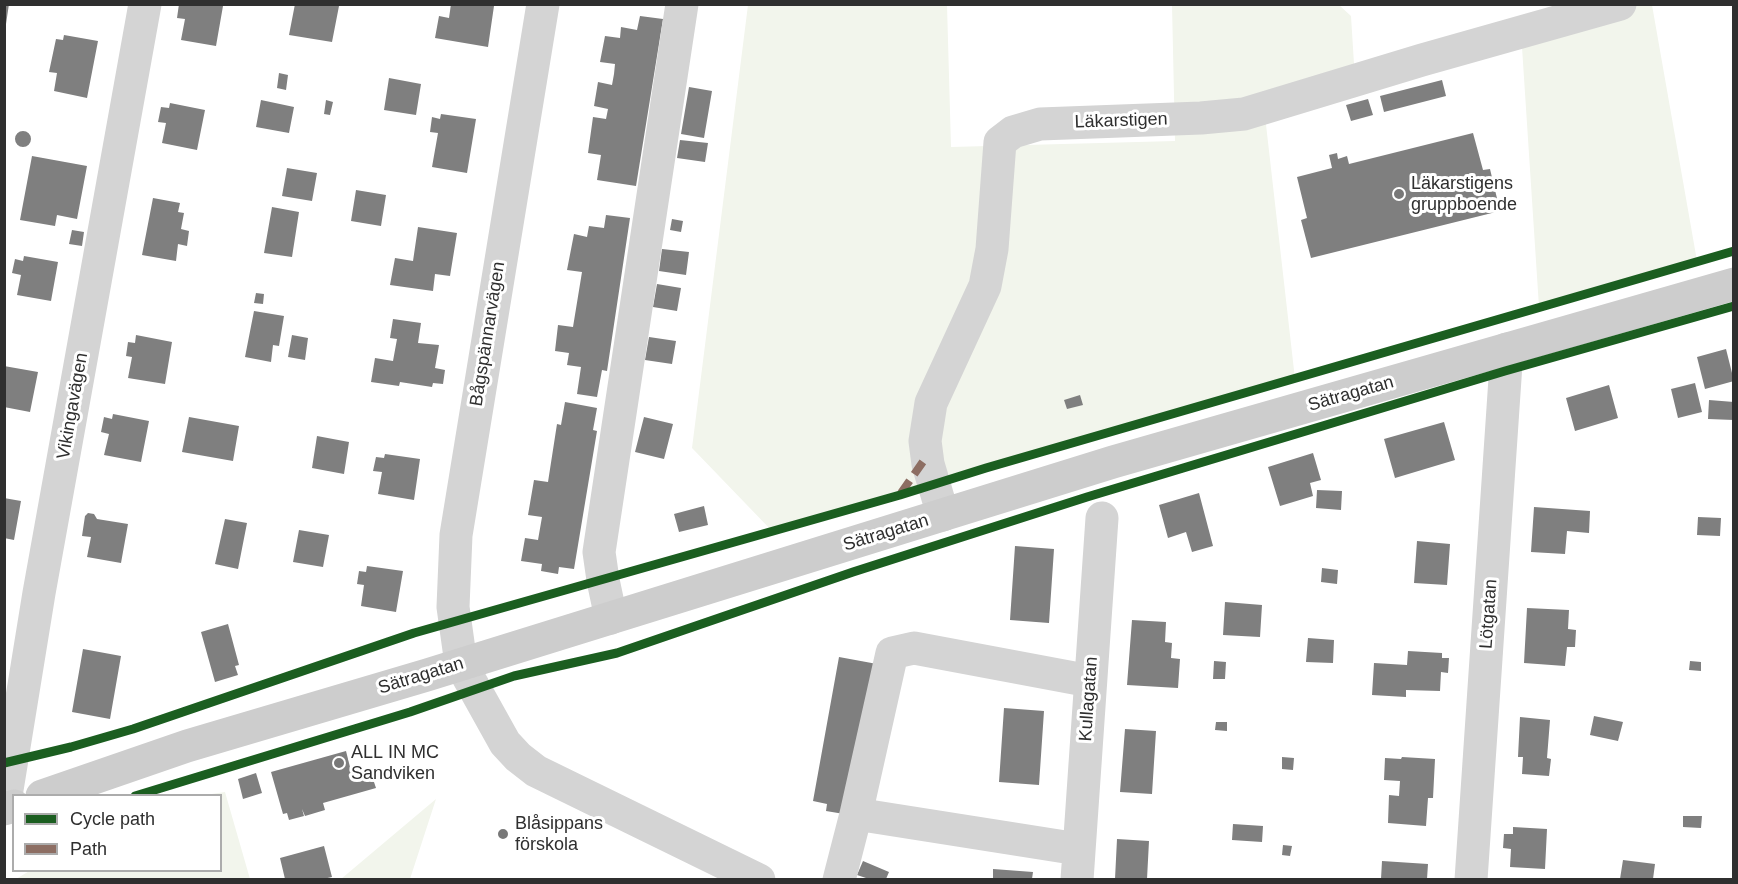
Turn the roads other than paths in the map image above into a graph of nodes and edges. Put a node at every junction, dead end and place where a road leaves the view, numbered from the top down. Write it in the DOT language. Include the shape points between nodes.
graph roads {
  1 [pos="145,4"];
  2 [pos="543,4"];
  3 [pos="682,4"];
  4 [pos="1620,4"];
  5 [pos="1734,284"];
  6 [pos="1507,349"];
  7 [pos="943,515"];
  8 [pos="1102,518"];
  9 [pos="611,618"];
  10 [pos="461,664"];
  11 [pos="1090,681"];
  12 [pos="45,794"];
  13 [pos="4,808"];
  14 [pos="856,814"];
  15 [pos="1077,864"];
  16 [pos="751,878"];
  17 [pos="839,879"];
  18 [pos="1471,879"];
  1 -- 13 [label="street, Vikingavägen"];
  2 -- 10 [label="street, Bågspännarvägen" via="456,535 453,607"];
  3 -- 9 [label="street" via="599,552"];
  4 -- 7 [label="street, Läkarstigen" via="1244,114 1040,124 1013,132 1000,142 992,249 985,286 931,403 925,441"];
  5 -- 6 [label="street, Sätragatan"];
  6 -- 7 [label="street, Sätragatan"];
  6 -- 18 [label="street, Lötgatan"];
  7 -- 9 [label="street, Sätragatan"];
  8 -- 11 [label="street, Kullagatan"];
  9 -- 10 [label="street, Sätragatan"];
  10 -- 12 [label="street, Sätragatan" via="159,755"];
  10 -- 16 [label="street" via="505,743 536,771"];
  11 -- 14 [label="street" via="914,648 892,653"];
  11 -- 15 [label="street, Kullagatan"];
  14 -- 15 [label="street"];
  14 -- 17 [label="street"];
}
